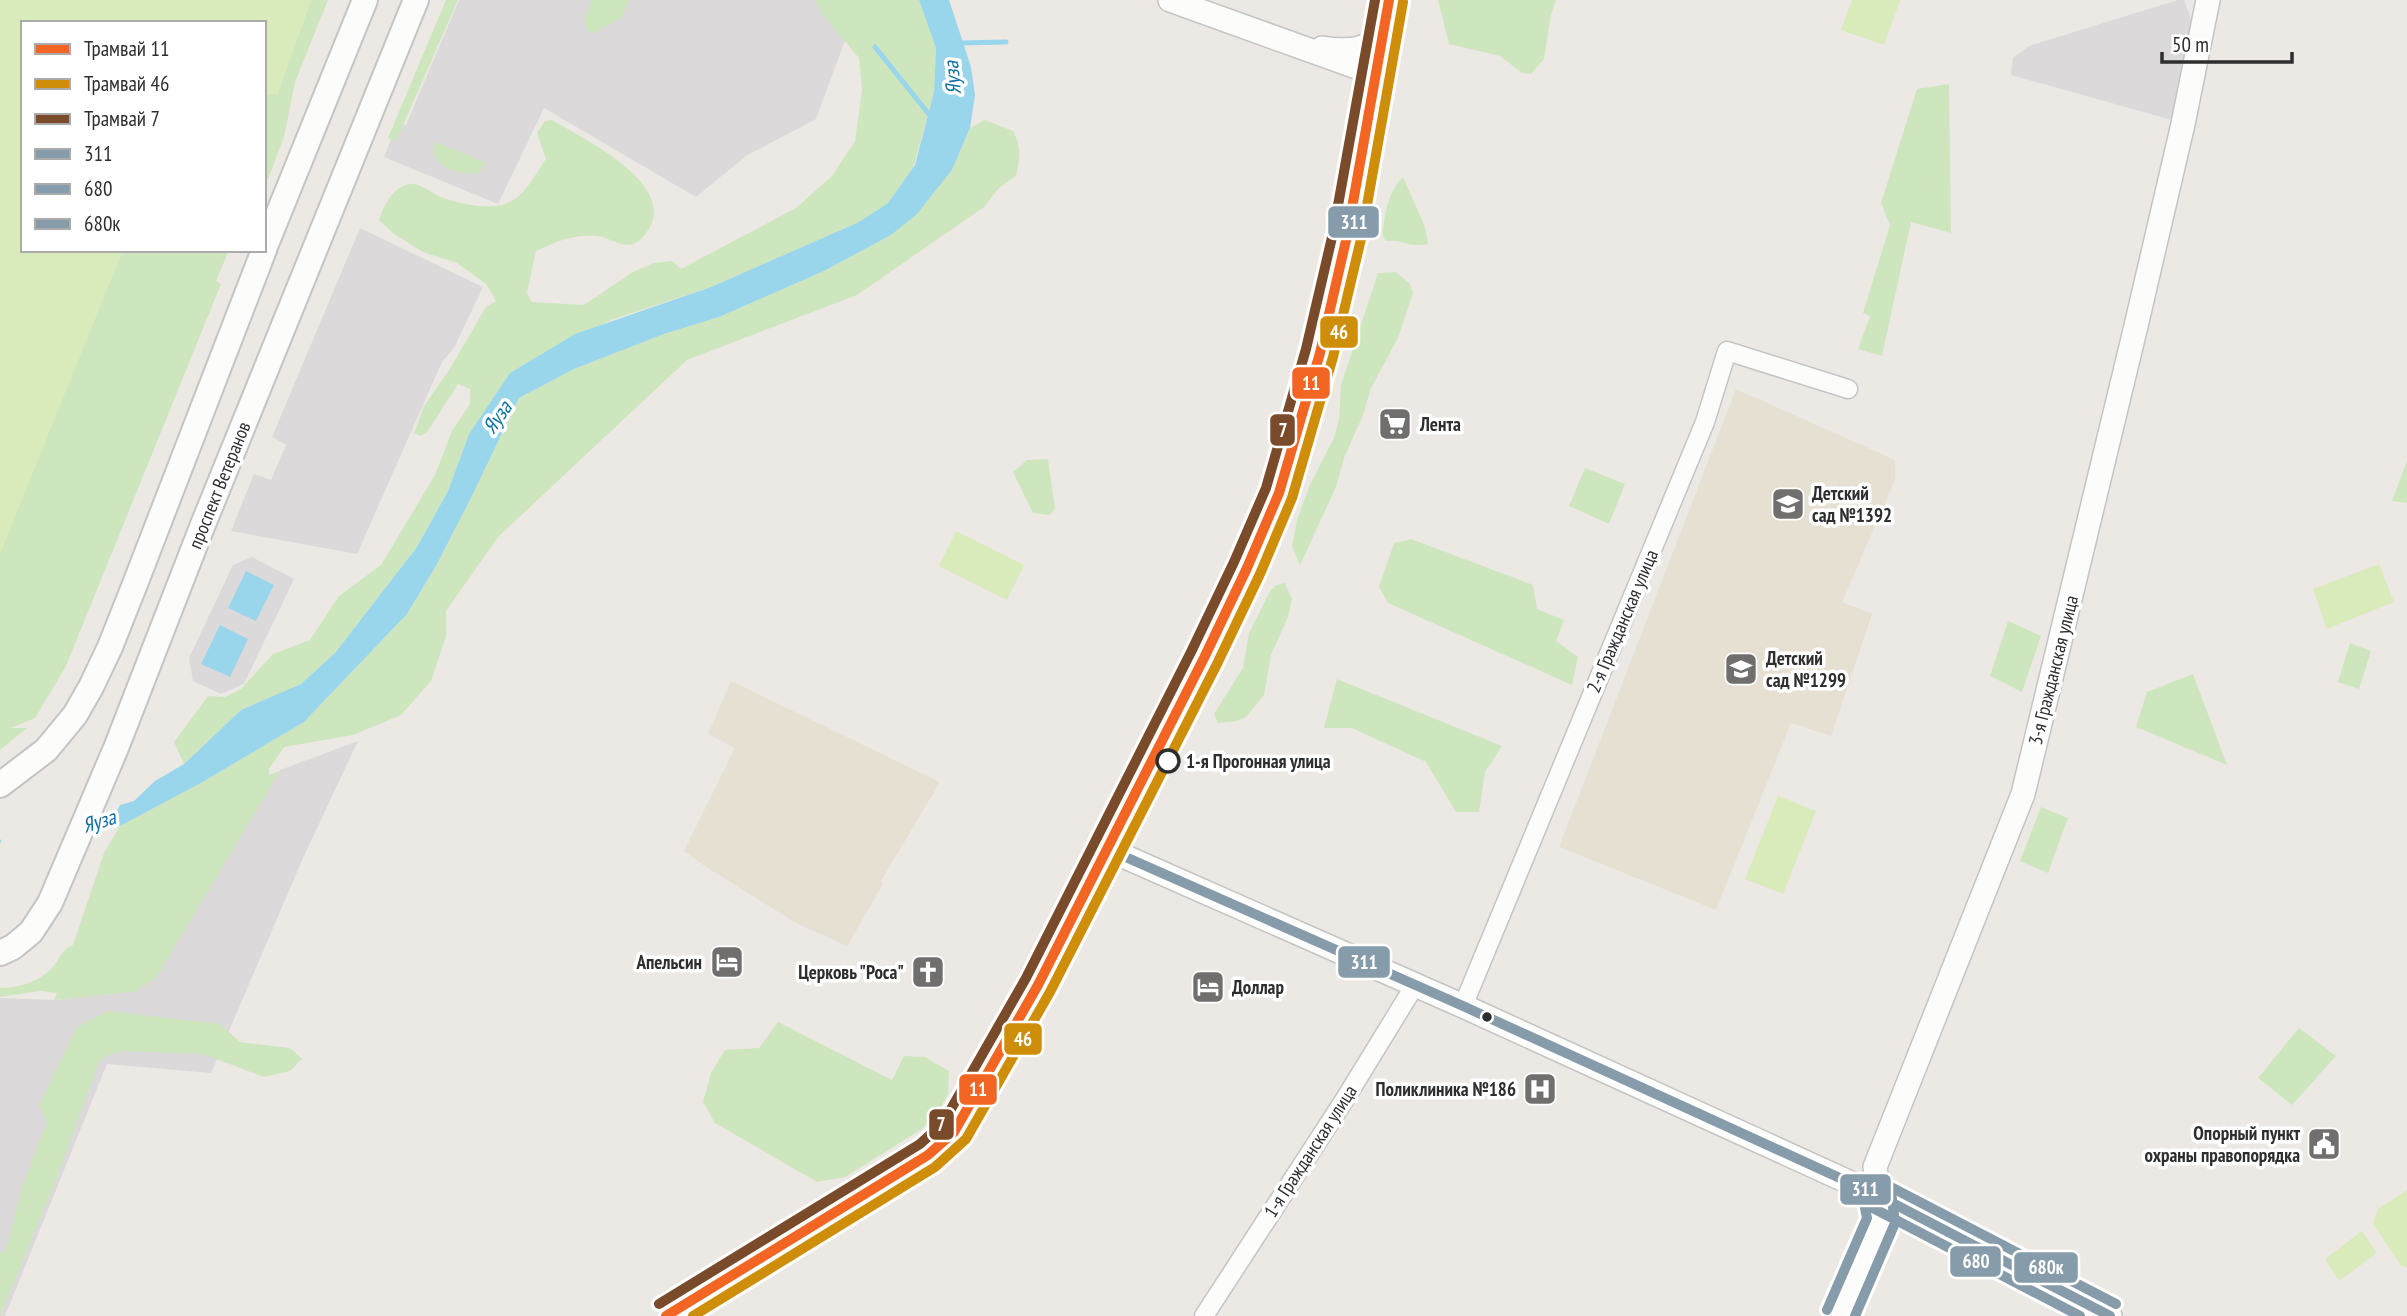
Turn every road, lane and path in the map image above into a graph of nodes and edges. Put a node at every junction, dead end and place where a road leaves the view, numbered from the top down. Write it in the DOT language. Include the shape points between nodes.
graph roads {
  1 [pos="416,0"];
  2 [pos="1170,0"];
  3 [pos="1393,0"];
  4 [pos="2208,0"];
  5 [pos="362,4"];
  6 [pos="1388,28"];
  7 [pos="1289,43"];
  8 [pos="1377,88"];
  9 [pos="266,245"];
  10 [pos="263,252"];
  11 [pos="1848,389"];
  12 [pos="0,785"];
  13 [pos="1112,851"];
  14 [pos="0,953"];
  15 [pos="1415,985"];
  16 [pos="1463,1006"];
  17 [pos="1877,1195"];
  18 [pos="673,1316"];
  19 [pos="1204,1316"];
  20 [pos="1840,1316"];
  21 [pos="2110,1316"];
  1 -- 14 [label="main road, проспект Ветеранов" via="66,866 39,923"];
  2 -- 7 [label="street"];
  3 -- 6 [label="main road"];
  4 -- 17 [label="street, 3-я Гражданская улица" via="2146,285 2023,794 1875,1167"];
  5 -- 9 [label="main road"];
  6 -- 7 [label="street" via="1366,47 1342,51"];
  6 -- 8 [label="main road"];
  7 -- 8 [label="street" via="1362,69"];
  8 -- 13 [label="main road" via="1349,249 1324,354 1282,494 1233,608"];
  10 -- 12 [label="main road" via="91,687 46,750"];
  11 -- 16 [label="street, 2-я Гражданская улица" via="1727,351 1705,422"];
  13 -- 15 [label="street"];
  13 -- 18 [label="main road" via="957,1134 930,1158"];
  15 -- 16 [label="street"];
  15 -- 19 [label="street, 1-я Гражданская улица"];
  16 -- 17 [label="street"];
  17 -- 20 [label="street, 3-я Гражданская улица" via="1882,1219"];
  17 -- 21 [label="street"];
}
